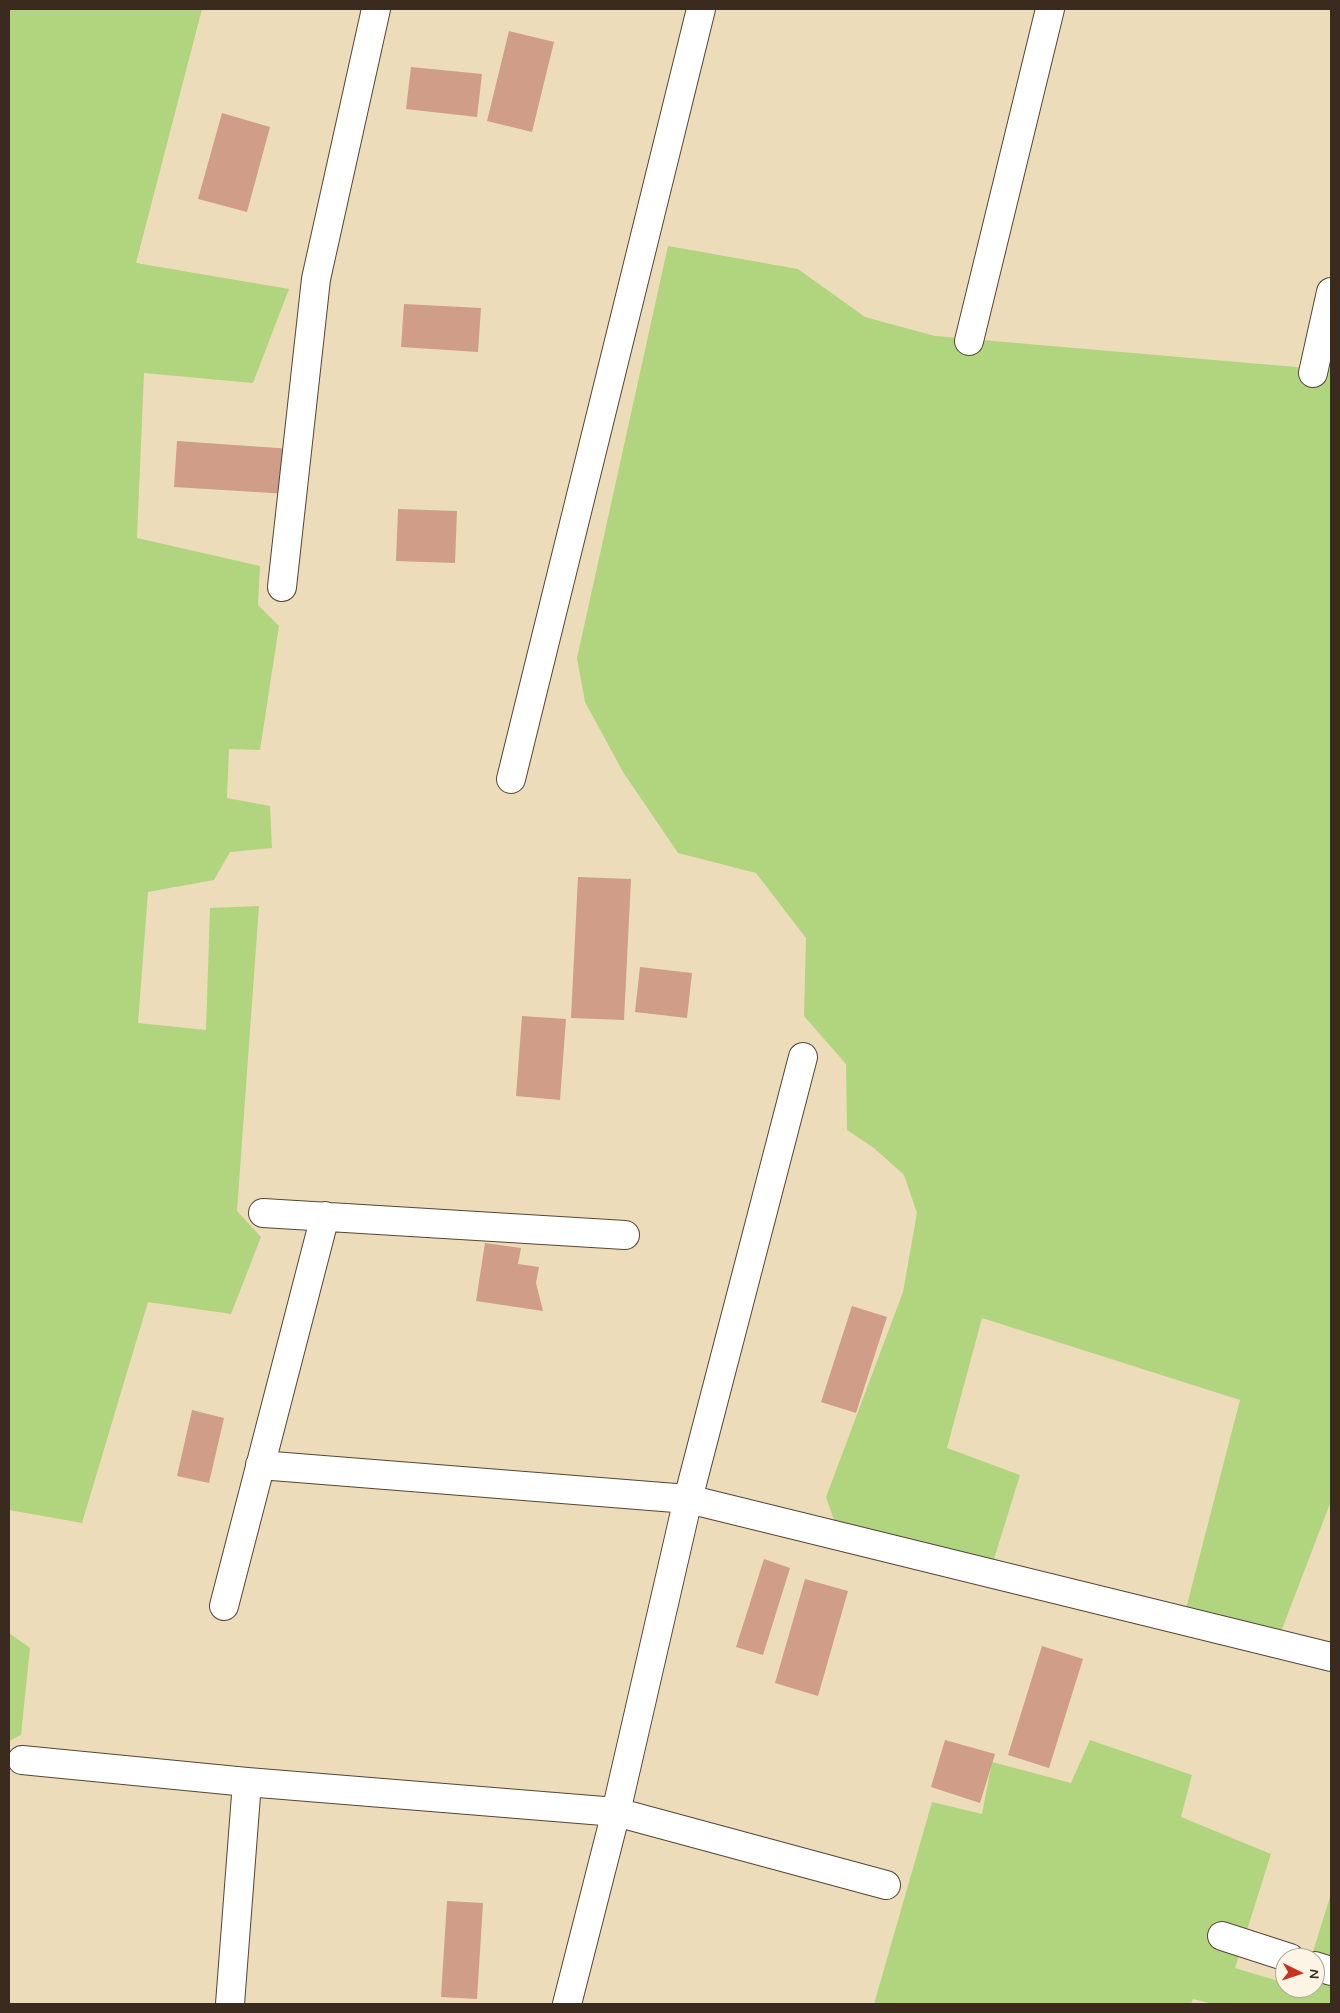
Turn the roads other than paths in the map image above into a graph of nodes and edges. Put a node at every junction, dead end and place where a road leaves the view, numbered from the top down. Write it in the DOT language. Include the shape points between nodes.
graph roads {
  1 [pos="376,9"];
  2 [pos="701,9"];
  3 [pos="1050,9"];
  4 [pos="1331,292"];
  5 [pos="969,341"];
  6 [pos="1313,373"];
  7 [pos="282,587"];
  8 [pos="511,779"];
  9 [pos="803,1057"];
  10 [pos="263,1213"];
  11 [pos="325,1216"];
  12 [pos="625,1235"];
  13 [pos="260,1465"];
  14 [pos="688,1499"];
  15 [pos="224,1606"];
  16 [pos="1331,1658"];
  17 [pos="22,1760"];
  18 [pos="247,1782"];
  19 [pos="616,1812"];
  20 [pos="886,1885"];
  21 [pos="1222,1936"];
  22 [pos="1275,1953"];
  23 [pos="230,2004"];
  24 [pos="567,2004"];
  1 -- 7 [label="street" via="316,280"];
  2 -- 8 [label="street"];
  3 -- 5 [label="street"];
  4 -- 6 [label="street"];
  9 -- 14 [label="street"];
  10 -- 11 [label="street"];
  11 -- 12 [label="street"];
  11 -- 13 [label="street"];
  13 -- 14 [label="street"];
  13 -- 15 [label="street"];
  14 -- 16 [label="street"];
  14 -- 19 [label="street"];
  17 -- 18 [label="street"];
  18 -- 19 [label="street"];
  18 -- 23 [label="street"];
  19 -- 20 [label="street"];
  19 -- 24 [label="street"];
  21 -- 22 [label="street"];
}
